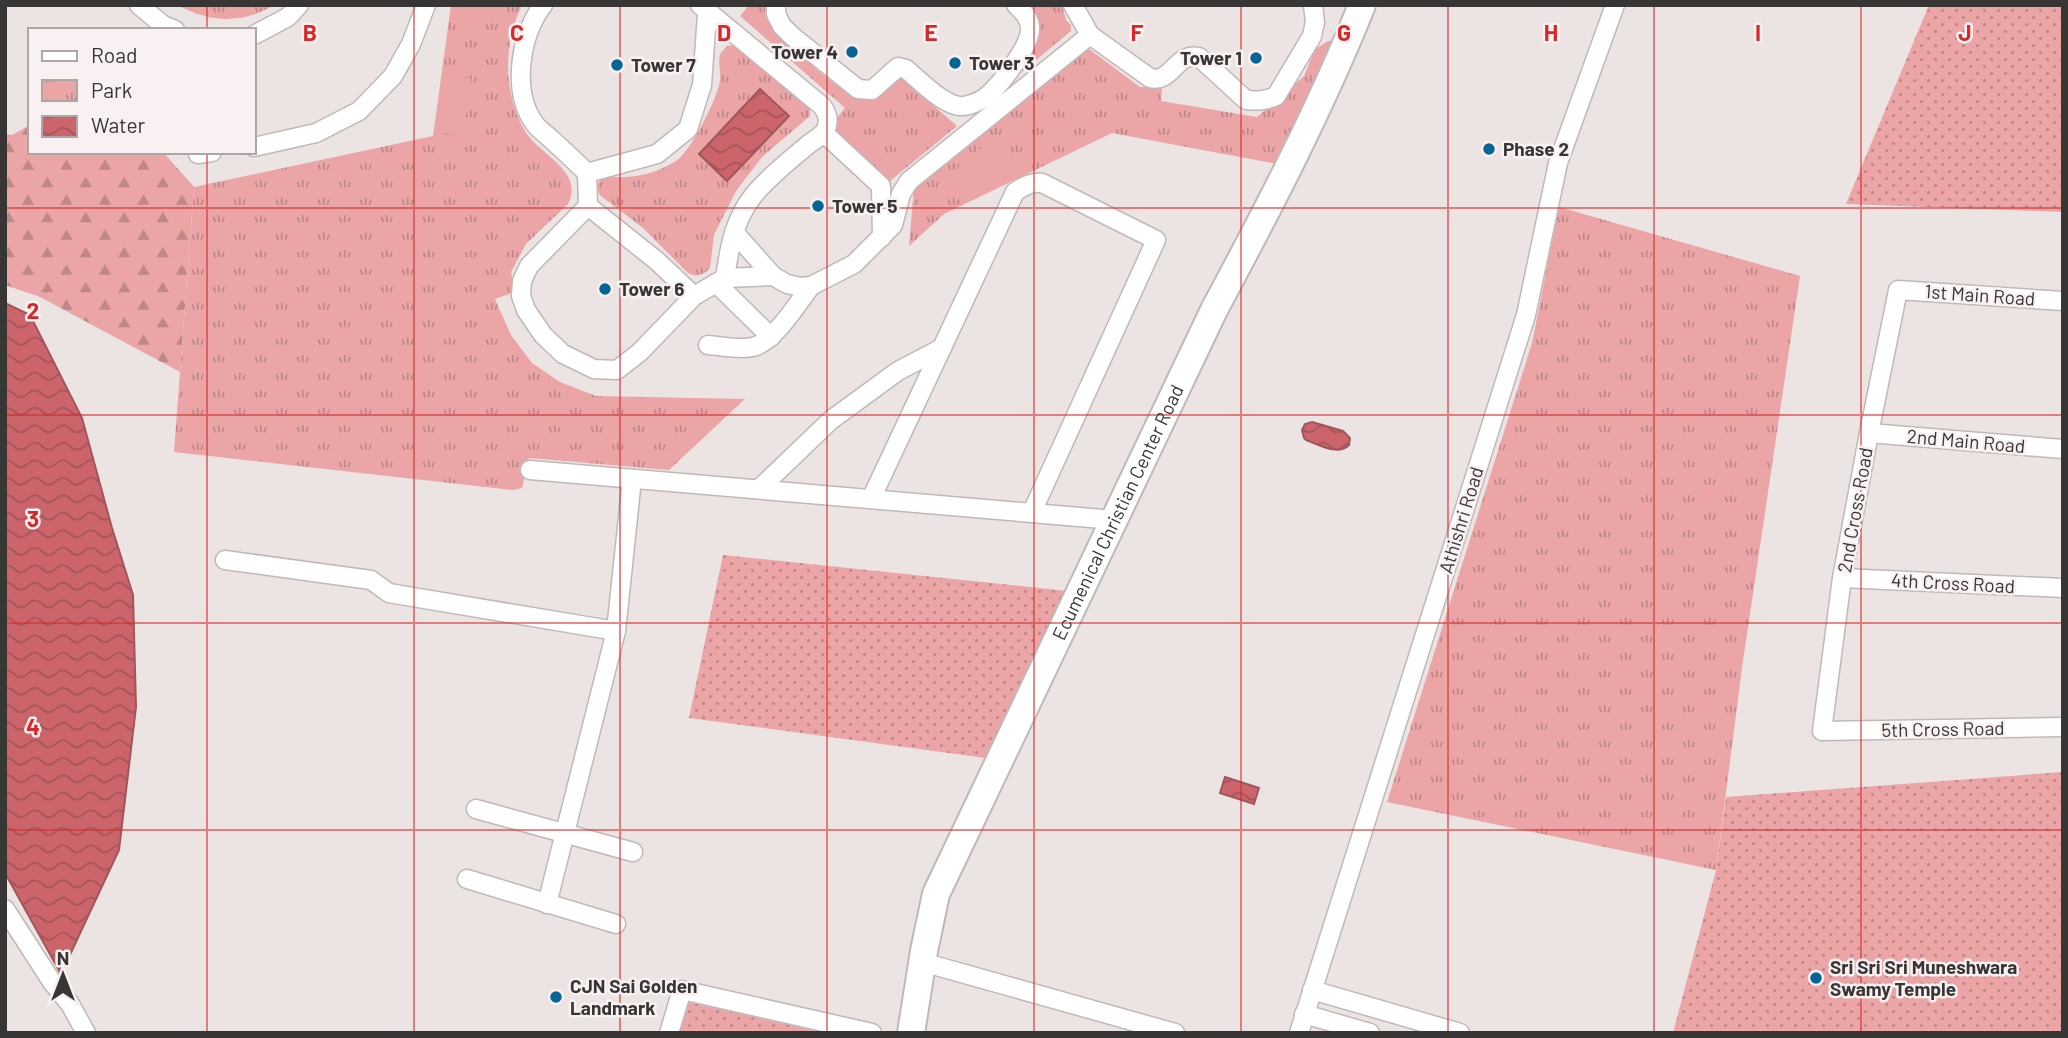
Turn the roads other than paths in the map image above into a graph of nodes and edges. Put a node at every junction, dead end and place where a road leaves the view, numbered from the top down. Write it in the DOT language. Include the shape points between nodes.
graph roads {
  1 [pos="139,5"];
  2 [pos="299,5"];
  3 [pos="426,5"];
  4 [pos="543,5"];
  5 [pos="776,5"];
  6 [pos="1016,5"];
  7 [pos="1073,5"];
  8 [pos="1313,5"];
  9 [pos="1362,5"];
  10 [pos="1615,5"];
  11 [pos="704,9"];
  12 [pos="170,28"];
  13 [pos="256,33"];
  14 [pos="1090,35"];
  15 [pos="961,106"];
  16 [pos="976,127"];
  17 [pos="824,133"];
  18 [pos="256,146"];
  19 [pos="587,173"];
  20 [pos="588,206"];
  21 [pos="734,232"];
  22 [pos="882,237"];
  23 [pos="774,276"];
  24 [pos="721,280"];
  25 [pos="811,286"];
  26 [pos="1898,290"];
  27 [pos="694,296"];
  28 [pos="2063,301"];
  29 [pos="771,337"];
  30 [pos="708,345"];
  31 [pos="942,348"];
  32 [pos="1868,433"];
  33 [pos="2063,449"];
  34 [pos="530,470"];
  35 [pos="632,479"];
  36 [pos="759,489"];
  37 [pos="871,499"];
  38 [pos="1032,512"];
  39 [pos="1115,520"];
  40 [pos="225,560"];
  41 [pos="1842,578"];
  42 [pos="2063,588"];
  43 [pos="616,631"];
  44 [pos="2063,727"];
  45 [pos="1822,731"];
  46 [pos="476,809"];
  47 [pos="566,834"];
  48 [pos="633,852"];
  49 [pos="467,879"];
  50 [pos="547,904"];
  51 [pos="5,909"];
  52 [pos="616,924"];
  53 [pos="922,962"];
  54 [pos="1312,990"];
  55 [pos="1304,1014"];
  56 [pos="86,1033"];
  57 [pos="669,1033"];
  58 [pos="872,1033"];
  59 [pos="911,1033"];
  60 [pos="1175,1033"];
  61 [pos="1299,1033"];
  62 [pos="1370,1033"];
  63 [pos="1460,1033"];
  1 -- 12 [label="street"];
  2 -- 13 [label="street" via="288,17"];
  3 -- 18 [label="street" via="393,76 359,111 316,133"];
  4 -- 19 [label="street" via="525,37 522,96 534,123"];
  5 -- 15 [label="street" via="782,26 858,89 872,90 898,67 946,101"];
  6 -- 15 [label="street" via="1030,25 1025,47 989,94"];
  7 -- 14 [label="street"];
  8 -- 14 [label="street" via="1312,36 1276,96 1266,101 1246,100 1194,56 1187,56 1163,78 1153,79"];
  9 -- 39 [label="street, Ecumenical Christian Center Road" via="1339,62"];
  10 -- 54 [label="street, Athishri Road" via="1558,163 1526,316"];
  11 -- 17 [label="street" via="822,106 828,114"];
  11 -- 19 [label="street" via="702,85 688,129 657,155"];
  14 -- 16 [label="street"];
  15 -- 16 [label="street"];
  16 -- 22 [label="street" via="909,181 893,225"];
  17 -- 21 [label="street" via="753,195"];
  17 -- 22 [label="street" via="881,186"];
  19 -- 20 [label="street"];
  20 -- 27 [label="street"];
  20 -- 27 [label="street" via="529,266 522,281 526,310 563,354 594,369 617,370"];
  21 -- 23 [label="street"];
  21 -- 24 [label="street"];
  22 -- 25 [label="street" via="854,264"];
  23 -- 24 [label="street"];
  23 -- 25 [label="street" via="787,284"];
  24 -- 27 [label="street"];
  24 -- 29 [label="street"];
  25 -- 29 [label="street"];
  26 -- 28 [label="street, 1st Main Road"];
  26 -- 32 [label="street, 2nd Cross Road"];
  29 -- 30 [label="street" via="750,348"];
  31 -- 36 [label="street" via="898,371 831,419"];
  31 -- 37 [label="street"];
  31 -- 38 [label="street" via="1015,192 1024,186 1042,183 1156,240"];
  32 -- 33 [label="street, 2nd Main Road"];
  32 -- 41 [label="street, 2nd Cross Road"];
  34 -- 35 [label="street"];
  35 -- 36 [label="street"];
  35 -- 43 [label="street"];
  36 -- 37 [label="street"];
  37 -- 38 [label="street"];
  38 -- 39 [label="street"];
  39 -- 53 [label="street, Ecumenical Christian Center Road" via="936,894"];
  40 -- 43 [label="street" via="371,580 389,593"];
  41 -- 42 [label="street, 4th Cross Road"];
  41 -- 45 [label="street, 2nd Cross Road"];
  43 -- 47 [label="street"];
  44 -- 45 [label="street, 5th Cross Road"];
  46 -- 47 [label="street"];
  47 -- 48 [label="street"];
  47 -- 50 [label="street"];
  49 -- 50 [label="street"];
  50 -- 52 [label="street"];
  51 -- 56 [label="street"];
  53 -- 59 [label="street, Ecumenical Christian Center Road"];
  53 -- 60 [label="street"];
  54 -- 55 [label="street, Athishri Road"];
  54 -- 63 [label="street"];
  55 -- 61 [label="street, Athishri Road"];
  55 -- 62 [label="street"];
  57 -- 58 [label="street" via="682,990"];
}
